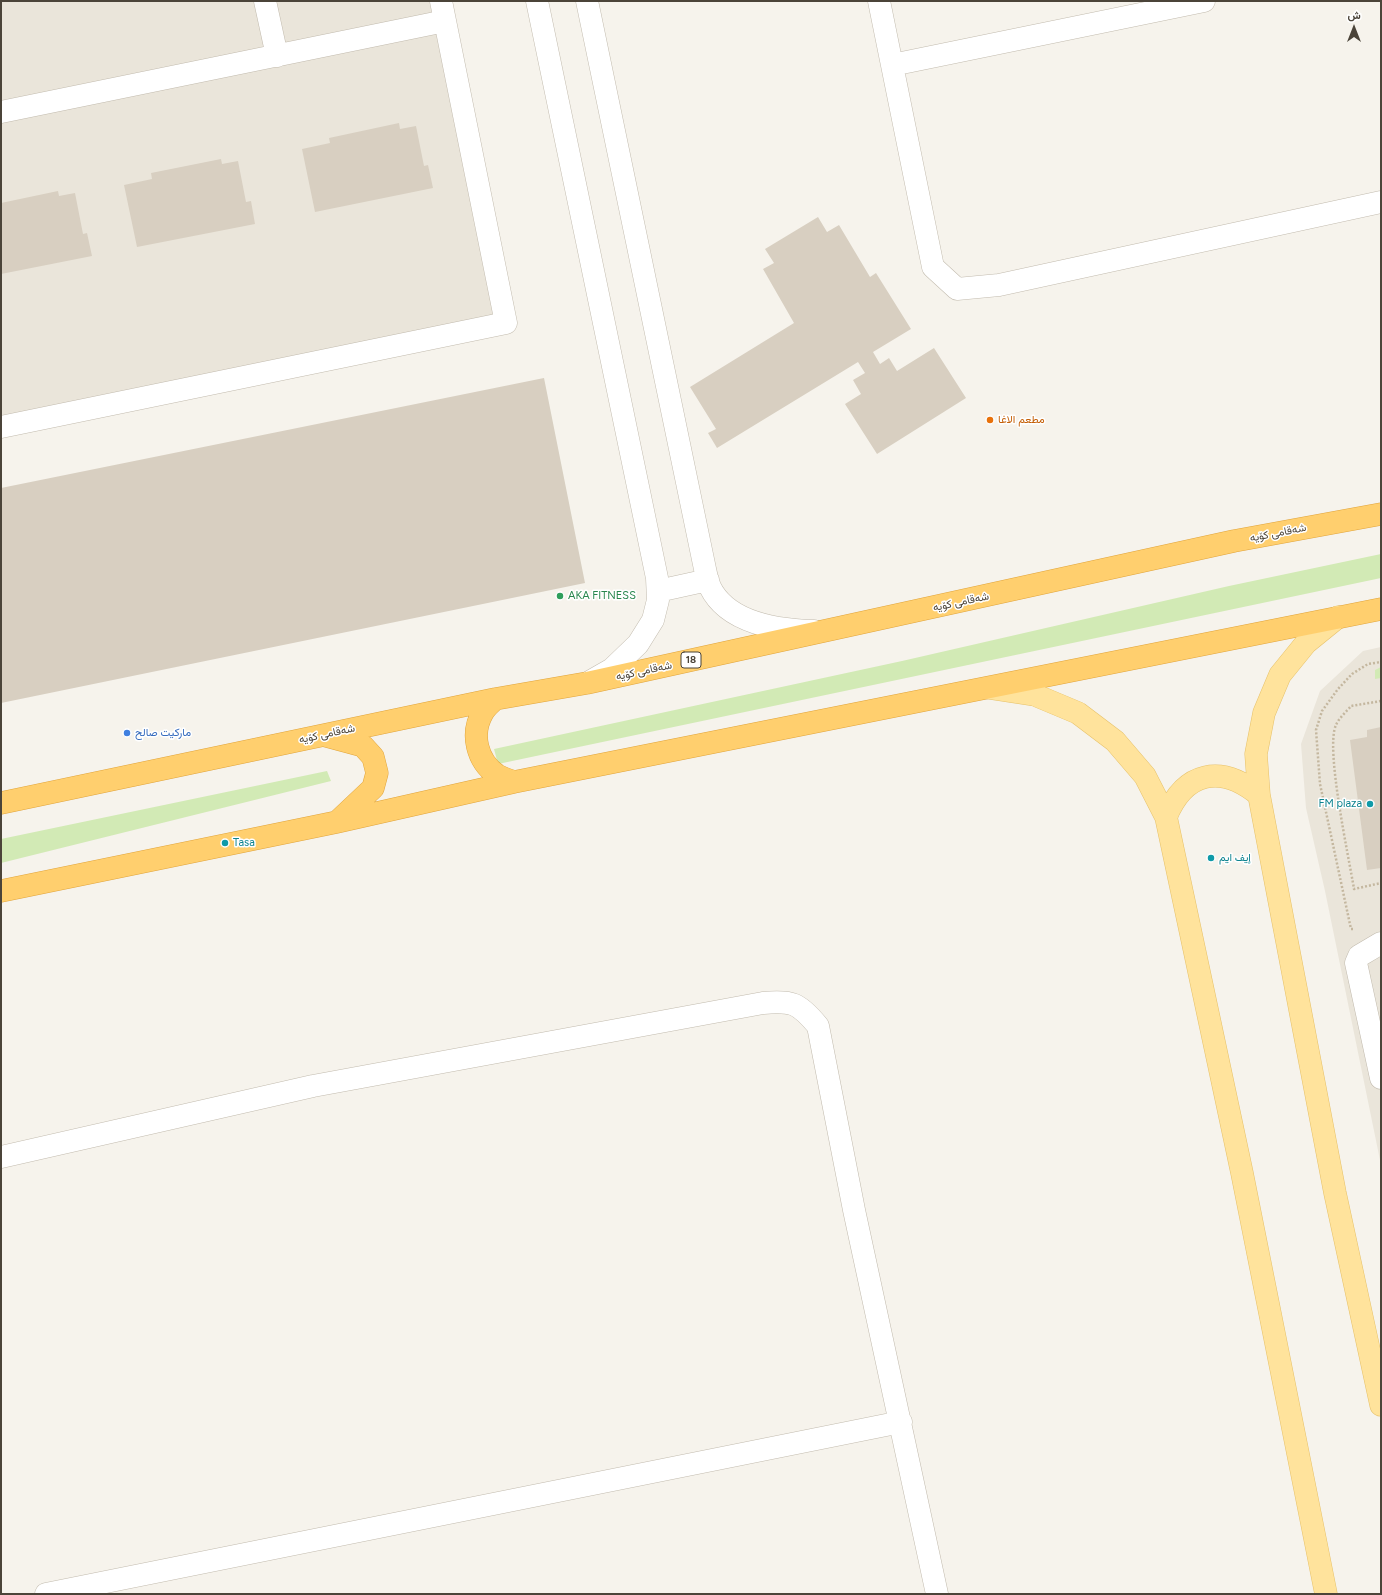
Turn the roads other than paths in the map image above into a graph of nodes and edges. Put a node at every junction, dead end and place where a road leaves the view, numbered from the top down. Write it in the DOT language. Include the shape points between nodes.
graph roads {
  1 [pos="265,1"];
  2 [pos="536,1"];
  3 [pos="587,1"];
  4 [pos="879,1"];
  5 [pos="1204,1"];
  6 [pos="443,11"];
  7 [pos="277,56"];
  8 [pos="892,65"];
  9 [pos="1,112"];
  10 [pos="1381,202"];
  11 [pos="1,427"];
  12 [pos="1381,514"];
  13 [pos="708,580"];
  14 [pos="658,591"];
  15 [pos="1381,609"];
  16 [pos="1338,617"];
  17 [pos="825,632"];
  18 [pos="587,683"];
  19 [pos="989,688"];
  20 [pos="495,699"];
  21 [pos="322,735"];
  22 [pos="514,782"];
  23 [pos="1259,795"];
  24 [pos="1,803"];
  25 [pos="1166,817"];
  26 [pos="337,822"];
  27 [pos="1,891"];
  28 [pos="1381,943"];
  29 [pos="1381,1078"];
  30 [pos="1,1157"];
  31 [pos="1381,1405"];
  32 [pos="901,1422"];
  33 [pos="46,1594"];
  34 [pos="937,1594"];
  35 [pos="1326,1594"];
  1 -- 7 [label="street"];
  2 -- 14 [label="street"];
  3 -- 13 [label="street"];
  4 -- 8 [label="street"];
  5 -- 8 [label="street"];
  6 -- 7 [label="street"];
  6 -- 11 [label="street" via="506,324"];
  7 -- 9 [label="street"];
  8 -- 10 [label="street" via="933,267 957,289 999,285"];
  12 -- 17 [label="highway, شەقامی کۆیە / 18" via="1234,541"];
  13 -- 14 [label="street"];
  13 -- 17 [label="street" via="710,588 723,604 737,615 760,624"];
  14 -- 18 [label="street" via="653,620 638,644 612,670"];
  15 -- 16 [label="highway"];
  16 -- 19 [label="highway"];
  16 -- 23 [label="main road" via="1306,643 1280,675 1264,713 1256,754"];
  17 -- 18 [label="highway, شەقامی کۆیە / 18"];
  18 -- 20 [label="highway, شەقامی کۆیە / 18"];
  19 -- 22 [label="highway"];
  19 -- 25 [label="main road" via="1035,695 1078,713 1115,741 1145,776"];
  20 -- 21 [label="highway, شەقامی کۆیە / 18"];
  20 -- 22 [label="highway" via="483,712 476,729 477,746 484,763 498,776"];
  21 -- 24 [label="highway, شەقامی کۆیە / 18"];
  21 -- 26 [label="highway" via="363,746 373,757 377,773 373,788"];
  22 -- 26 [label="highway"];
  23 -- 25 [label="main road" via="1246,784 1230,777 1197,779 1183,788 1172,801"];
  23 -- 31 [label="main road" via="1335,1193"];
  25 -- 35 [label="main road" via="1242,1173"];
  26 -- 27 [label="highway"];
  28 -- 29 [label="street" via="1359,956 1356,963"];
  30 -- 32 [label="street" via="313,1086 661,1021 784,1001 804,1009 818,1026 854,1210"];
  32 -- 33 [label="street"];
  32 -- 34 [label="street"];
}
